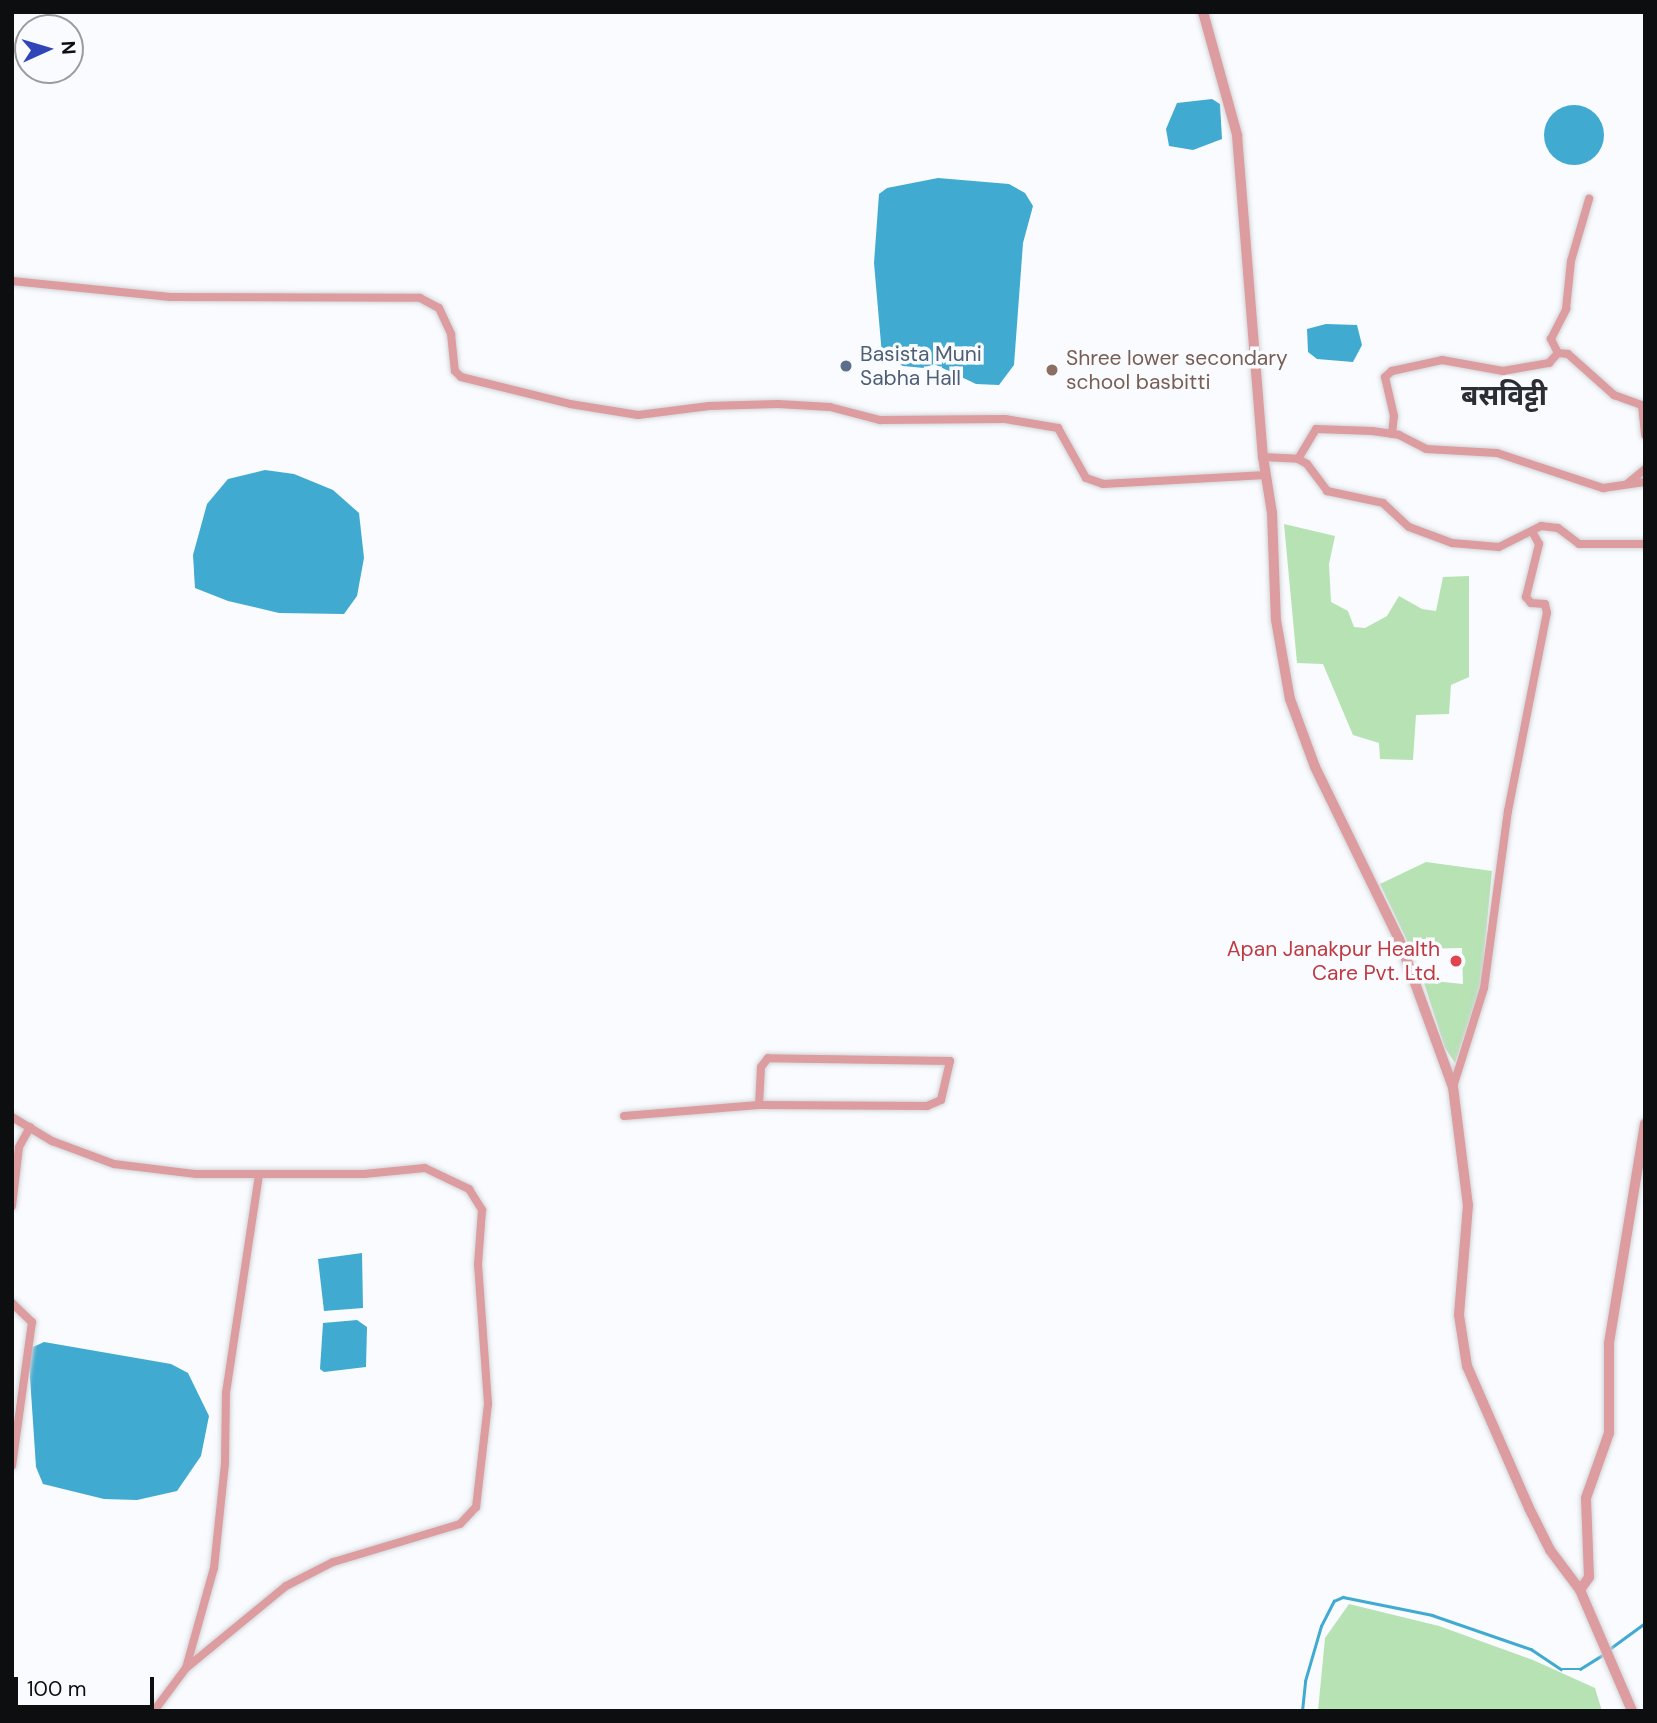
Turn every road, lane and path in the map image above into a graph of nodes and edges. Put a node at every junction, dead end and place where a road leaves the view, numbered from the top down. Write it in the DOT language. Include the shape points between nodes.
graph roads {
  1 [pos="1203,12"];
  2 [pos="1589,199"];
  3 [pos="12,281"];
  4 [pos="1558,353"];
  5 [pos="1643,405"];
  6 [pos="1392,434"];
  7 [pos="1645,435"];
  8 [pos="1263,457"];
  9 [pos="1298,459"];
  10 [pos="1645,469"];
  11 [pos="1266,475"];
  12 [pos="1645,482"];
  13 [pos="1628,483"];
  14 [pos="1533,533"];
  15 [pos="1645,544"];
  16 [pos="1453,1087"];
  17 [pos="760,1105"];
  18 [pos="624,1116"];
  19 [pos="12,1117"];
  20 [pos="1645,1124"];
  21 [pos="30,1127"];
  22 [pos="259,1175"];
  23 [pos="12,1206"];
  24 [pos="12,1303"];
  25 [pos="12,1466"];
  26 [pos="1580,1590"];
  27 [pos="186,1668"];
  28 [pos="154,1711"];
  29 [pos="1632,1711"];
  1 -- 8 [label="street" via="1237,135"];
  2 -- 4 [label="street" via="1571,261 1566,309 1551,339"];
  3 -- 11 [label="street" via="170,297 420,298 439,309 451,334 455,371 461,377 570,404 638,415 778,404 830,407 880,421 1005,419 1062,431 1086,478 1102,484"];
  4 -- 5 [label="street" via="1568,354 1614,396"];
  4 -- 6 [label="street" via="1549,363 1503,371 1442,360 1392,371 1385,377 1394,416"];
  5 -- 7 [label="street"];
  6 -- 9 [label="street" via="1316,429"];
  6 -- 13 [label="street" via="1426,449 1497,453 1603,488"];
  8 -- 9 [label="street"];
  8 -- 11 [label="street"];
  9 -- 14 [label="street" via="1327,491 1383,503 1409,527 1432,537 1489,547"];
  10 -- 13 [label="street"];
  11 -- 16 [label="street" via="1276,620 1290,699 1315,767 1399,939"];
  12 -- 13 [label="street"];
  14 -- 15 [label="street" via="1541,526 1558,528 1579,544"];
  14 -- 16 [label="street" via="1539,544 1526,597 1531,603 1545,604 1547,612 1509,800 1484,988"];
  16 -- 26 [label="street" via="1468,1205 1459,1315 1467,1366 1550,1550"];
  17 -- 17 [label="street" via="927,1106 941,1100 950,1061 768,1058 761,1067"];
  17 -- 18 [label="street"];
  19 -- 21 [label="street"];
  20 -- 26 [label="street" via="1609,1343 1609,1433 1586,1498 1588,1577"];
  21 -- 22 [label="street" via="51,1141 114,1164 196,1174"];
  21 -- 23 [label="street" via="19,1147"];
  22 -- 27 [label="street" via="226,1393 225,1463 214,1568"];
  22 -- 27 [label="street" via="425,1168 450,1177 476,1197 482,1210 478,1264 488,1404 479,1495 472,1513 460,1524 332,1562 286,1586"];
  24 -- 25 [label="street" via="32,1322"];
  26 -- 29 [label="street" via="1615,1662"];
  27 -- 28 [label="street"];
}
